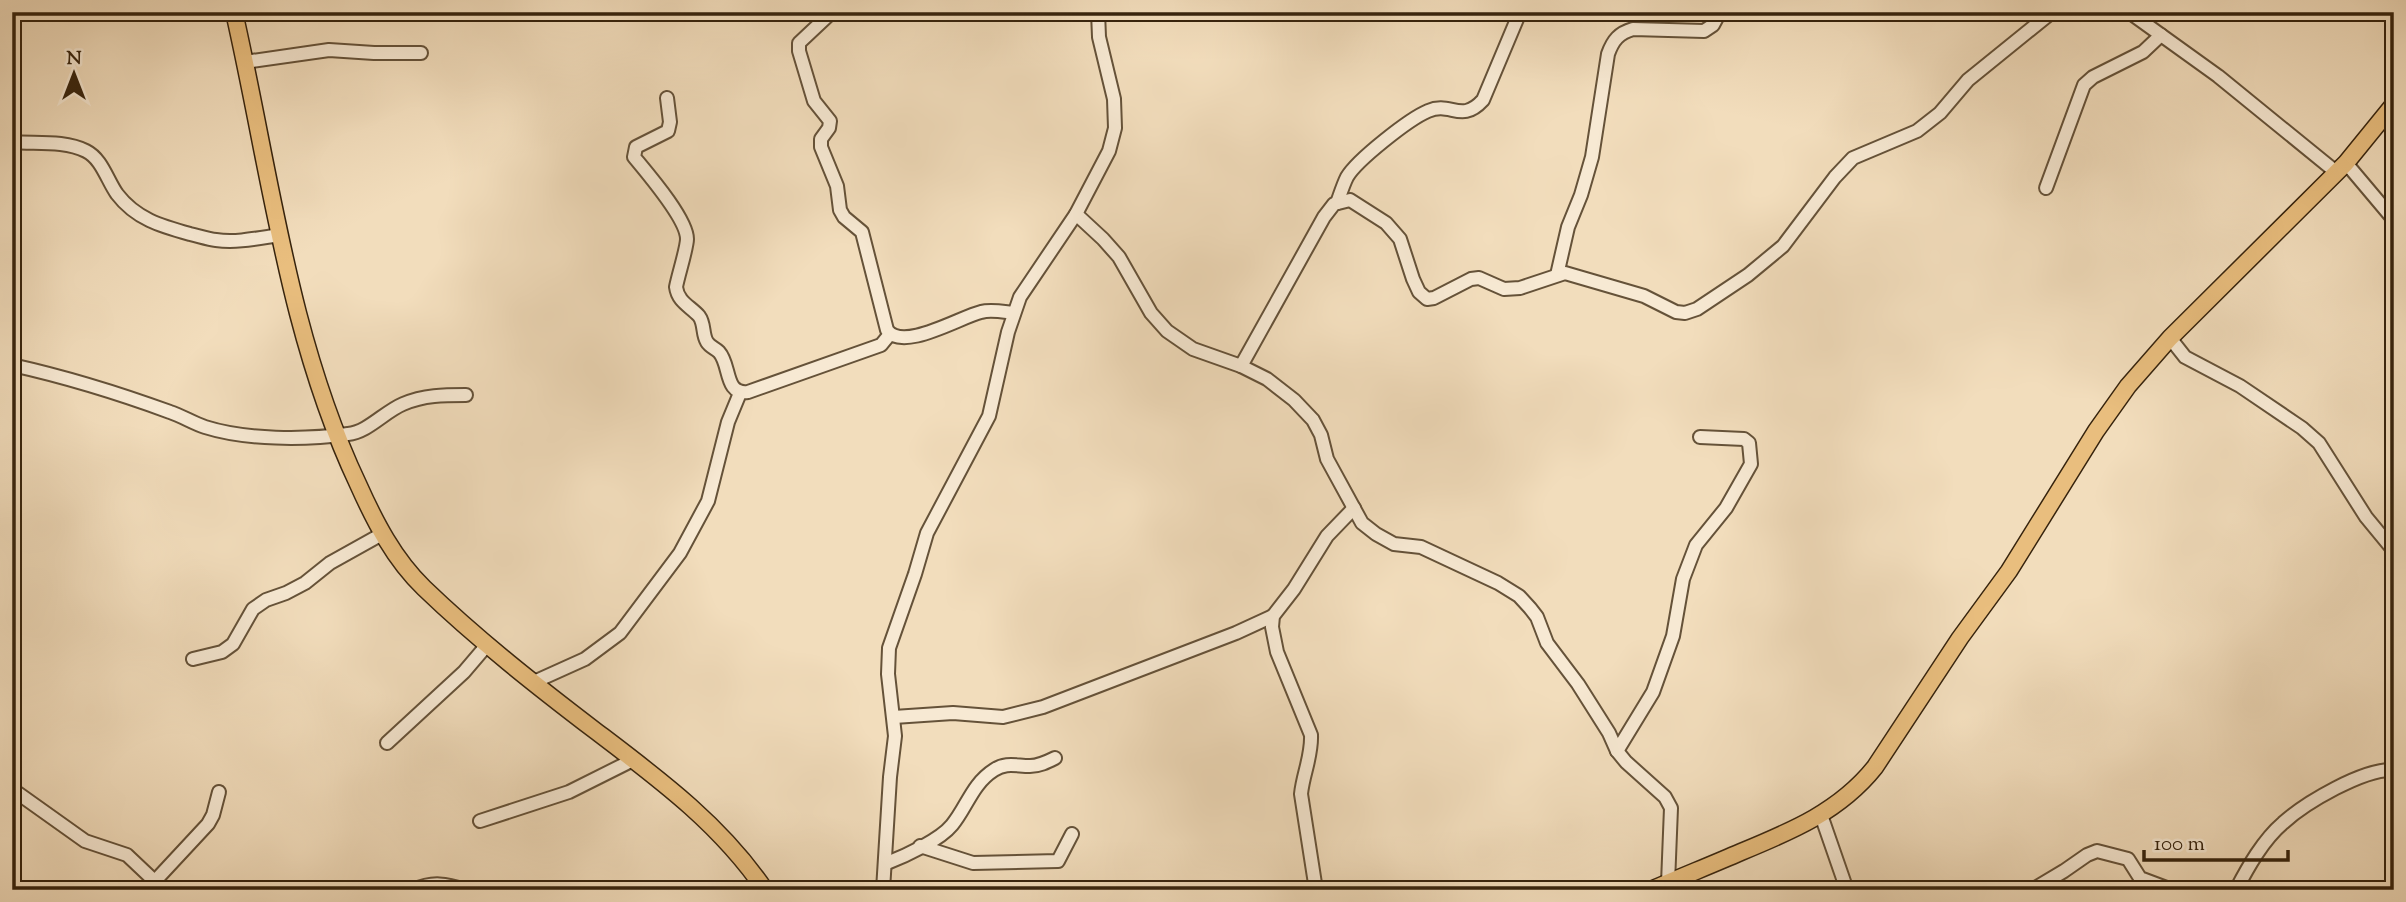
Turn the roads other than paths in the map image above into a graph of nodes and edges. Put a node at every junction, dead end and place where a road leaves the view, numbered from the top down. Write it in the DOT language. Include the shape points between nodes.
graph roads {
  1 [pos="234,12"];
  2 [pos="832,12"];
  3 [pos="1098,12"];
  4 [pos="1520,12"];
  5 [pos="1720,12"];
  6 [pos="2052,12"];
  7 [pos="2129,12"];
  8 [pos="2161,35"];
  9 [pos="421,52"];
  10 [pos="245,62"];
  11 [pos="667,97"];
  12 [pos="2394,104"];
  13 [pos="12,142"];
  14 [pos="2341,167"];
  15 [pos="2046,188"];
  16 [pos="1336,203"];
  17 [pos="1076,214"];
  18 [pos="2394,220"];
  19 [pos="280,235"];
  20 [pos="1557,275"];
  21 [pos="1014,313"];
  22 [pos="890,334"];
  23 [pos="2170,338"];
  24 [pos="12,365"];
  25 [pos="1241,366"];
  26 [pos="740,393"];
  27 [pos="466,395"];
  28 [pos="335,434"];
  29 [pos="1700,437"];
  30 [pos="1354,508"];
  31 [pos="382,534"];
  32 [pos="2394,551"];
  33 [pos="1273,615"];
  34 [pos="487,645"];
  35 [pos="193,659"];
  36 [pos="534,682"];
  37 [pos="894,717"];
  38 [pos="387,743"];
  39 [pos="1618,751"];
  40 [pos="1055,758"];
  41 [pos="633,760"];
  42 [pos="2394,770"];
  43 [pos="12,789"];
  44 [pos="219,792"];
  45 [pos="1821,815"];
  46 [pos="480,821"];
  47 [pos="1072,834"];
  48 [pos="920,846"];
  49 [pos="887,863"];
  50 [pos="1668,883"];
  51 [pos="161,887"];
  52 [pos="414,890"];
  53 [pos="466,890"];
  54 [pos="765,890"];
  55 [pos="883,890"];
  56 [pos="1316,890"];
  57 [pos="1651,890"];
  58 [pos="1847,890"];
  59 [pos="2032,890"];
  60 [pos="2172,890"];
  61 [pos="2236,890"];
  1 -- 10 [label="main road"];
  2 -- 22 [label="street" via="799,43 799,51 814,101 830,121 821,147 837,186 840,210 862,232"];
  3 -- 17 [label="street" via="1115,128 1109,152"];
  4 -- 16 [label="street" via="1483,100 1474,110 1428,111 1359,163"];
  5 -- 20 [label="street" via="1704,31 1633,29 1612,42 1592,157"];
  6 -- 20 [label="street" via="1968,80 1940,113 1917,131 1853,158 1783,246 1697,309 1676,312 1644,296 1573,275"];
  7 -- 8 [label="street"];
  8 -- 14 [label="street"];
  8 -- 15 [label="street" via="2143,52 2084,85"];
  9 -- 10 [label="street" via="329,50"];
  10 -- 19 [label="main road"];
  11 -- 26 [label="street" via="668,131 636,147 634,156 674,208 687,236 677,293 701,318 706,341 724,359 731,385"];
  12 -- 14 [label="main road"];
  13 -- 19 [label="street" via="84,150 99,162 117,194 145,220 160,226 216,240"];
  14 -- 18 [label="street"];
  14 -- 23 [label="main road"];
  16 -- 20 [label="street" via="1350,200 1385,222 1400,239 1413,279 1427,299 1471,279 1504,289"];
  16 -- 25 [label="street" via="1324,216"];
  17 -- 21 [label="street" via="1033,274"];
  17 -- 25 [label="street" via="1119,257 1151,313 1167,331 1193,349"];
  19 -- 28 [label="main road" via="311,363"];
  21 -- 22 [label="street" via="981,312 929,332 898,338"];
  21 -- 37 [label="street" via="989,416 927,533 889,648"];
  22 -- 26 [label="street" via="881,345"];
  23 -- 32 [label="street" via="2185,357 2240,386 2319,443 2366,517"];
  23 -- 45 [label="main road" via="2096,431 2009,571 1875,766 1860,785"];
  24 -- 28 [label="street" via="91,385 204,427 243,435"];
  25 -- 30 [label="street" via="1267,379 1314,420 1327,459"];
  26 -- 36 [label="street" via="708,501 680,554 620,633 585,659"];
  27 -- 28 [label="street" via="425,396 402,404 362,430"];
  28 -- 31 [label="main road"];
  29 -- 39 [label="street" via="1744,439 1749,443 1751,464 1727,508 1696,545 1653,692"];
  30 -- 33 [label="street" via="1327,536"];
  30 -- 39 [label="street" via="1362,523 1394,544 1421,547 1519,596 1537,617 1547,643"];
  31 -- 34 [label="main road" via="422,586"];
  31 -- 35 [label="street" via="330,563 306,583 253,609 233,644 222,652"];
  33 -- 37 [label="street" via="1043,707 1003,717 953,713"];
  33 -- 56 [label="street" via="1276,652 1311,735 1301,794"];
  34 -- 36 [label="main road"];
  34 -- 38 [label="street"];
  36 -- 41 [label="main road"];
  37 -- 49 [label="street"];
  39 -- 50 [label="street" via="1671,808"];
  40 -- 48 [label="street" via="1031,766 996,768 970,794 946,832"];
  41 -- 46 [label="street" via="569,792"];
  41 -- 54 [label="main road" via="716,830"];
  42 -- 61 [label="street" via="2346,783 2283,823"];
  43 -- 51 [label="street" via="85,841 127,855"];
  44 -- 51 [label="street" via="208,824"];
  45 -- 50 [label="main road"];
  45 -- 58 [label="street"];
  47 -- 48 [label="street" via="1058,861 1044,863 973,863"];
  48 -- 49 [label="street"];
  49 -- 55 [label="street"];
  50 -- 57 [label="main road"];
  52 -- 53 [label="street" via="432,883"];
  59 -- 60 [label="street" via="2097,851 2128,859 2140,878"];
}
